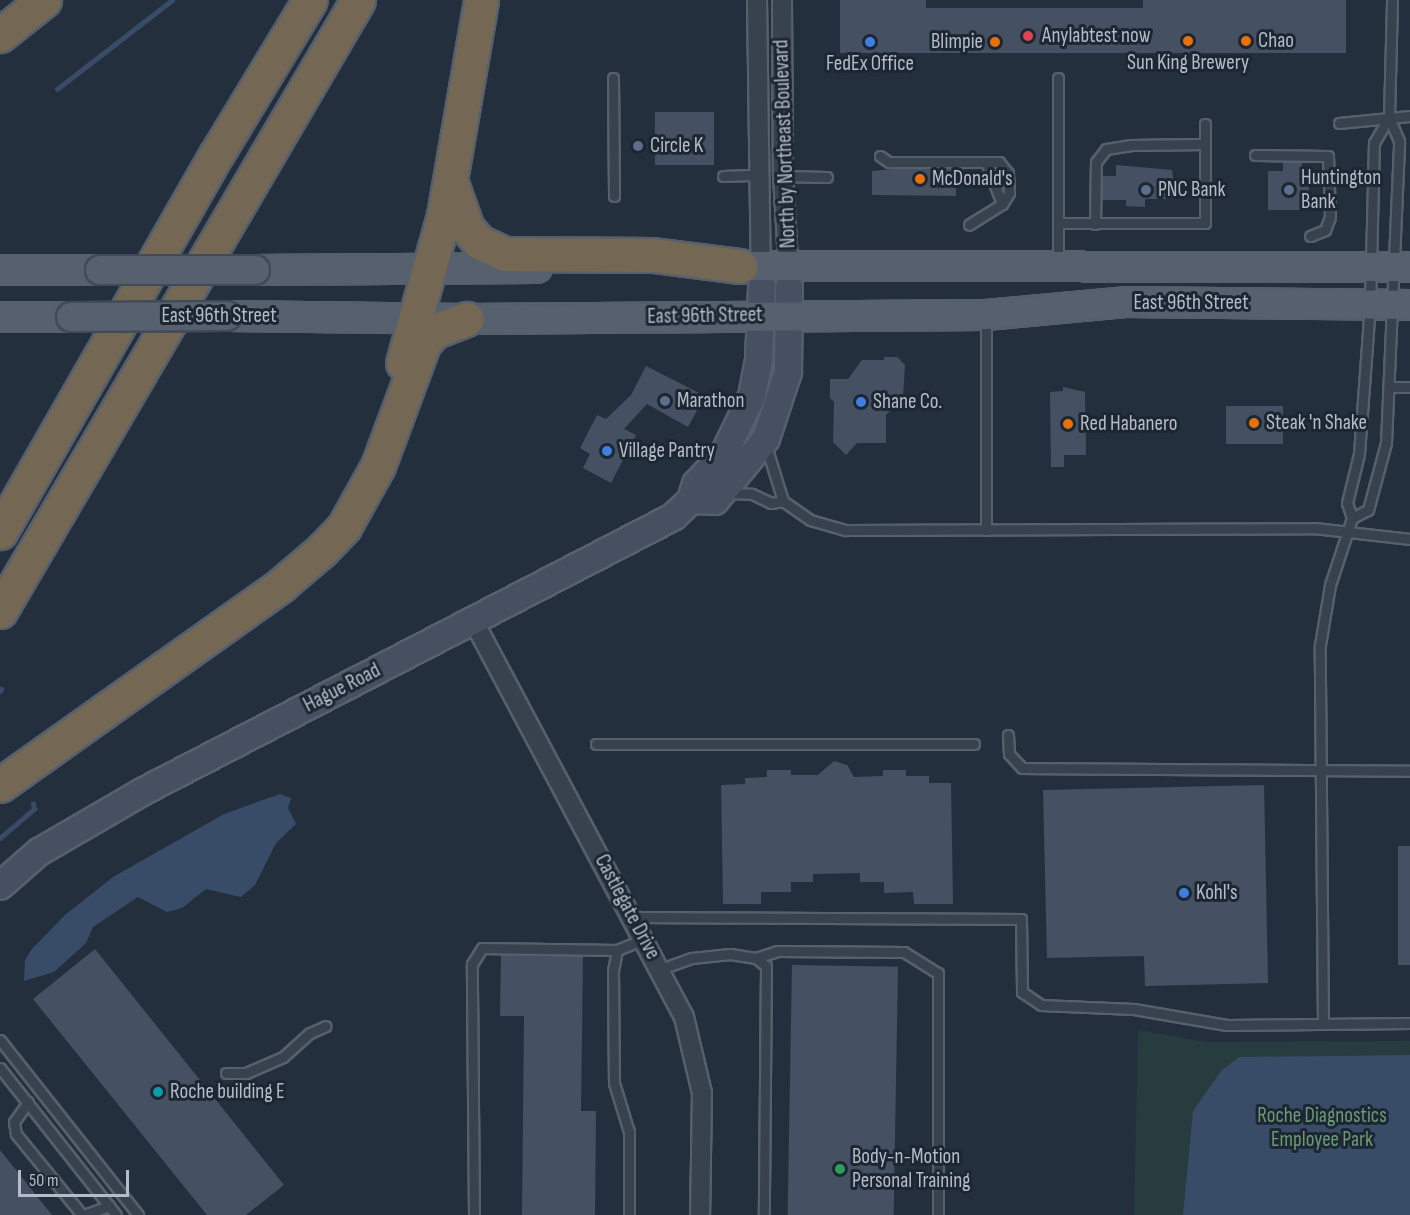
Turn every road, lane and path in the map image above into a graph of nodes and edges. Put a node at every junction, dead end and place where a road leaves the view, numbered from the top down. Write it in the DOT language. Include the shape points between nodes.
graph roads {
  1 [pos="44,0"];
  2 [pos="310,0"];
  3 [pos="358,0"];
  4 [pos="481,0"];
  5 [pos="756,0"];
  6 [pos="782,0"];
  7 [pos="1392,0"];
  8 [pos="0,35"];
  9 [pos="613,78"];
  10 [pos="1058,78"];
  11 [pos="1410,116"];
  12 [pos="1389,117"];
  13 [pos="1339,123"];
  14 [pos="1205,124"];
  15 [pos="1205,144"];
  16 [pos="1255,155"];
  17 [pos="880,156"];
  18 [pos="986,162"];
  19 [pos="758,175"];
  20 [pos="723,176"];
  21 [pos="783,176"];
  22 [pos="827,177"];
  23 [pos="450,179"];
  24 [pos="614,196"];
  25 [pos="1002,204"];
  26 [pos="1059,223"];
  27 [pos="1095,224"];
  28 [pos="969,225"];
  29 [pos="1310,236"];
  30 [pos="1058,267"];
  31 [pos="1393,267"];
  32 [pos="0,270"];
  33 [pos="429,270"];
  34 [pos="772,282"];
  35 [pos="1391,305"];
  36 [pos="762,315"];
  37 [pos="986,315"];
  38 [pos="414,316"];
  39 [pos="0,317"];
  40 [pos="467,319"];
  41 [pos="1389,387"];
  42 [pos="1410,387"];
  43 [pos="404,398"];
  44 [pos="765,441"];
  45 [pos="724,493"];
  46 [pos="692,500"];
  47 [pos="783,501"];
  48 [pos="1352,518"];
  49 [pos="986,530"];
  50 [pos="1348,530"];
  51 [pos="0,532"];
  52 [pos="1410,538"];
  53 [pos="0,611"];
  54 [pos="474,622"];
  55 [pos="1008,735"];
  56 [pos="596,744"];
  57 [pos="974,744"];
  58 [pos="1318,769"];
  59 [pos="1410,771"];
  60 [pos="0,785"];
  61 [pos="0,886"];
  62 [pos="633,917"];
  63 [pos="644,939"];
  64 [pos="617,950"];
  65 [pos="756,958"];
  66 [pos="661,969"];
  67 [pos="1323,1023"];
  68 [pos="1410,1023"];
  69 [pos="326,1026"];
  70 [pos="0,1040"];
  71 [pos="0,1068"];
  72 [pos="226,1073"];
  73 [pos="28,1102"];
  74 [pos="109,1206"];
  75 [pos="83,1215"];
  76 [pos="116,1215"];
  77 [pos="138,1215"];
  78 [pos="474,1215"];
  79 [pos="629,1215"];
  80 [pos="700,1215"];
  81 [pos="764,1215"];
  82 [pos="938,1215"];
  1 -- 8 [label="highway"];
  2 -- 51 [label="highway" via="216,155"];
  3 -- 53 [label="highway"];
  4 -- 23 [label="highway"];
  5 -- 19 [label="street, North by Northeast Boulevard"];
  6 -- 21 [label="street, North by Northeast Boulevard"];
  7 -- 12 [label="lane"];
  9 -- 24 [label="lane"];
  10 -- 26 [label="lane"];
  11 -- 12 [label="lane"];
  12 -- 13 [label="lane"];
  12 -- 31 [label="lane" via="1399,141"];
  12 -- 31 [label="lane" via="1374,143"];
  14 -- 15 [label="lane"];
  15 -- 27 [label="lane" via="1106,149 1096,162"];
  15 -- 27 [label="lane" via="1205,223"];
  16 -- 29 [label="lane" via="1328,156 1330,217 1325,230"];
  17 -- 18 [label="lane" via="890,162"];
  18 -- 25 [label="lane"];
  18 -- 25 [label="lane" via="999,162 1008,173 1009,193"];
  19 -- 20 [label="lane"];
  19 -- 34 [label="street, North by Northeast Boulevard"];
  21 -- 22 [label="lane"];
  21 -- 34 [label="street, North by Northeast Boulevard"];
  23 -- 33 [label="highway"];
  23 -- 34 [label="highway" via="467,228 479,243 505,254 653,255"];
  25 -- 28 [label="lane"];
  26 -- 27 [label="lane"];
  26 -- 30 [label="lane"];
  30 -- 31 [label="main road, East 96th Street"];
  30 -- 34 [label="main road, East 96th Street"];
  31 -- 35 [label="lane"];
  31 -- 35 [label="lane"];
  32 -- 33 [label="main road, East 96th Street, bridge"];
  33 -- 34 [label="main road, East 96th Street"];
  33 -- 38 [label="highway"];
  34 -- 36 [label="main road, East 96th Street"];
  34 -- 37 [label="main road, East 96th Street"];
  34 -- 44 [label="street" via="786,384"];
  35 -- 37 [label="main road, East 96th Street" via="1125,302"];
  35 -- 41 [label="lane"];
  35 -- 48 [label="lane" via="1347,503"];
  36 -- 40 [label="main road, East 96th Street"];
  36 -- 46 [label="street, Hague Road" via="752,396 724,454 696,484"];
  37 -- 49 [label="lane"];
  38 -- 39 [label="main road, East 96th Street, bridge"];
  38 -- 40 [label="main road, East 96th Street"];
  38 -- 43 [label="highway" via="402,372"];
  40 -- 43 [label="highway" via="435,331 424,342"];
  41 -- 42 [label="lane"];
  41 -- 48 [label="lane" via="1383,457 1368,510"];
  43 -- 60 [label="highway" via="363,497 344,527 321,552 281,585"];
  44 -- 45 [label="street"];
  44 -- 47 [label="lane"];
  45 -- 46 [label="street, Hague Road" via="716,501"];
  45 -- 47 [label="lane" via="752,495 771,503"];
  46 -- 54 [label="street, Hague Road" via="653,528"];
  47 -- 49 [label="lane" via="810,520 846,530"];
  48 -- 50 [label="lane"];
  49 -- 50 [label="lane"];
  50 -- 52 [label="lane"];
  50 -- 58 [label="lane" via="1330,585 1320,645"];
  54 -- 61 [label="street, Hague Road" via="142,792 39,852"];
  54 -- 62 [label="street, Castlegate Drive"];
  55 -- 58 [label="lane" via="1009,754 1022,768"];
  56 -- 57 [label="lane"];
  58 -- 59 [label="lane"];
  58 -- 67 [label="lane"];
  62 -- 63 [label="street, Castlegate Drive"];
  62 -- 67 [label="lane" via="1021,919 1022,992 1041,1005 1134,1009 1227,1025"];
  63 -- 64 [label="lane"];
  63 -- 66 [label="street, Castlegate Drive"];
  64 -- 78 [label="lane" via="482,948 472,964"];
  64 -- 79 [label="lane" via="613,971 614,1083 629,1132"];
  65 -- 66 [label="lane" via="730,954 692,958"];
  65 -- 81 [label="lane" via="766,966"];
  65 -- 82 [label="lane" via="778,951 904,952 939,973"];
  66 -- 80 [label="street, Castlegate Drive" via="684,1017 700,1078"];
  67 -- 68 [label="lane"];
  69 -- 72 [label="lane" via="310,1033 283,1057 246,1073"];
  70 -- 77 [label="lane"];
  71 -- 73 [label="lane"];
  73 -- 74 [label="lane"];
  73 -- 75 [label="lane" via="14,1122 16,1134"];
  74 -- 75 [label="lane"];
  74 -- 76 [label="lane"];
}
